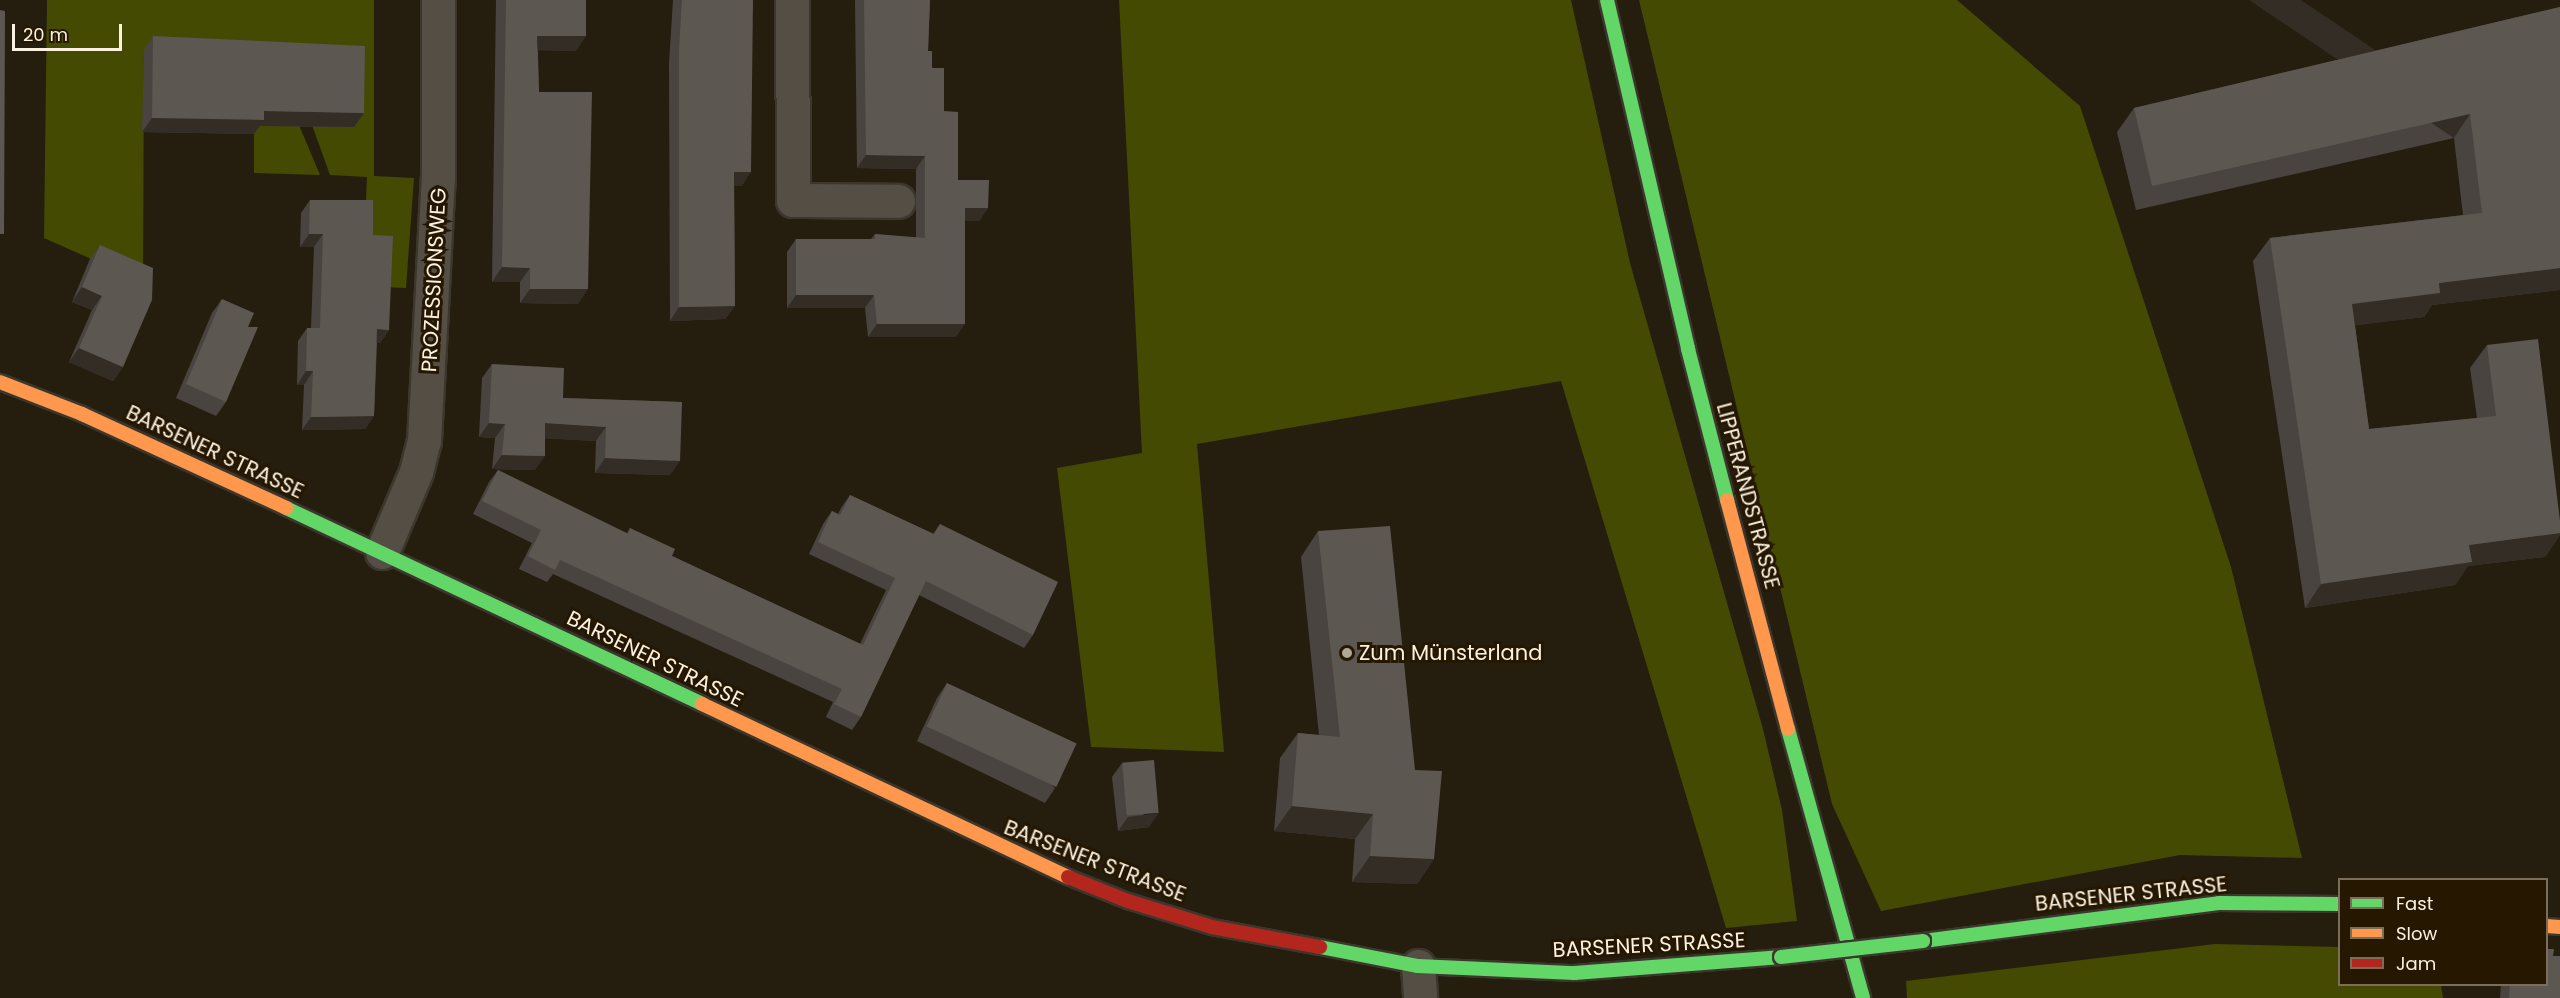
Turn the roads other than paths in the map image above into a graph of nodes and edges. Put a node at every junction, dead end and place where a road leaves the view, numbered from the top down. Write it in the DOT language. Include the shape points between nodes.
graph roads {
  1 [pos="438,0"];
  2 [pos="792,0"];
  3 [pos="1607,0"];
  4 [pos="898,201"];
  5 [pos="0,382"];
  6 [pos="382,552"];
  7 [pos="2338,904"];
  8 [pos="1418,966"];
  9 [pos="1420,998"];
  10 [pos="1863,998"];
  1 -- 6 [label="street, PROZESSIONSWEG" via="438,178 424,441 416,472"];
  2 -- 4 [label="street" via="793,200"];
  3 -- 10 [label="street, LIPPERANDSTRASSE" via="1688,349 1827,879"];
  5 -- 6 [label="street, BARSENER STRASSE" via="82,414"];
  6 -- 8 [label="street, BARSENER STRASSE" via="1087,885 1212,927"];
  7 -- 8 [label="street, BARSENER STRASSE, bridge" via="2209,904 1923,941 1653,970 1575,973"];
  8 -- 9 [label="street"];
}
